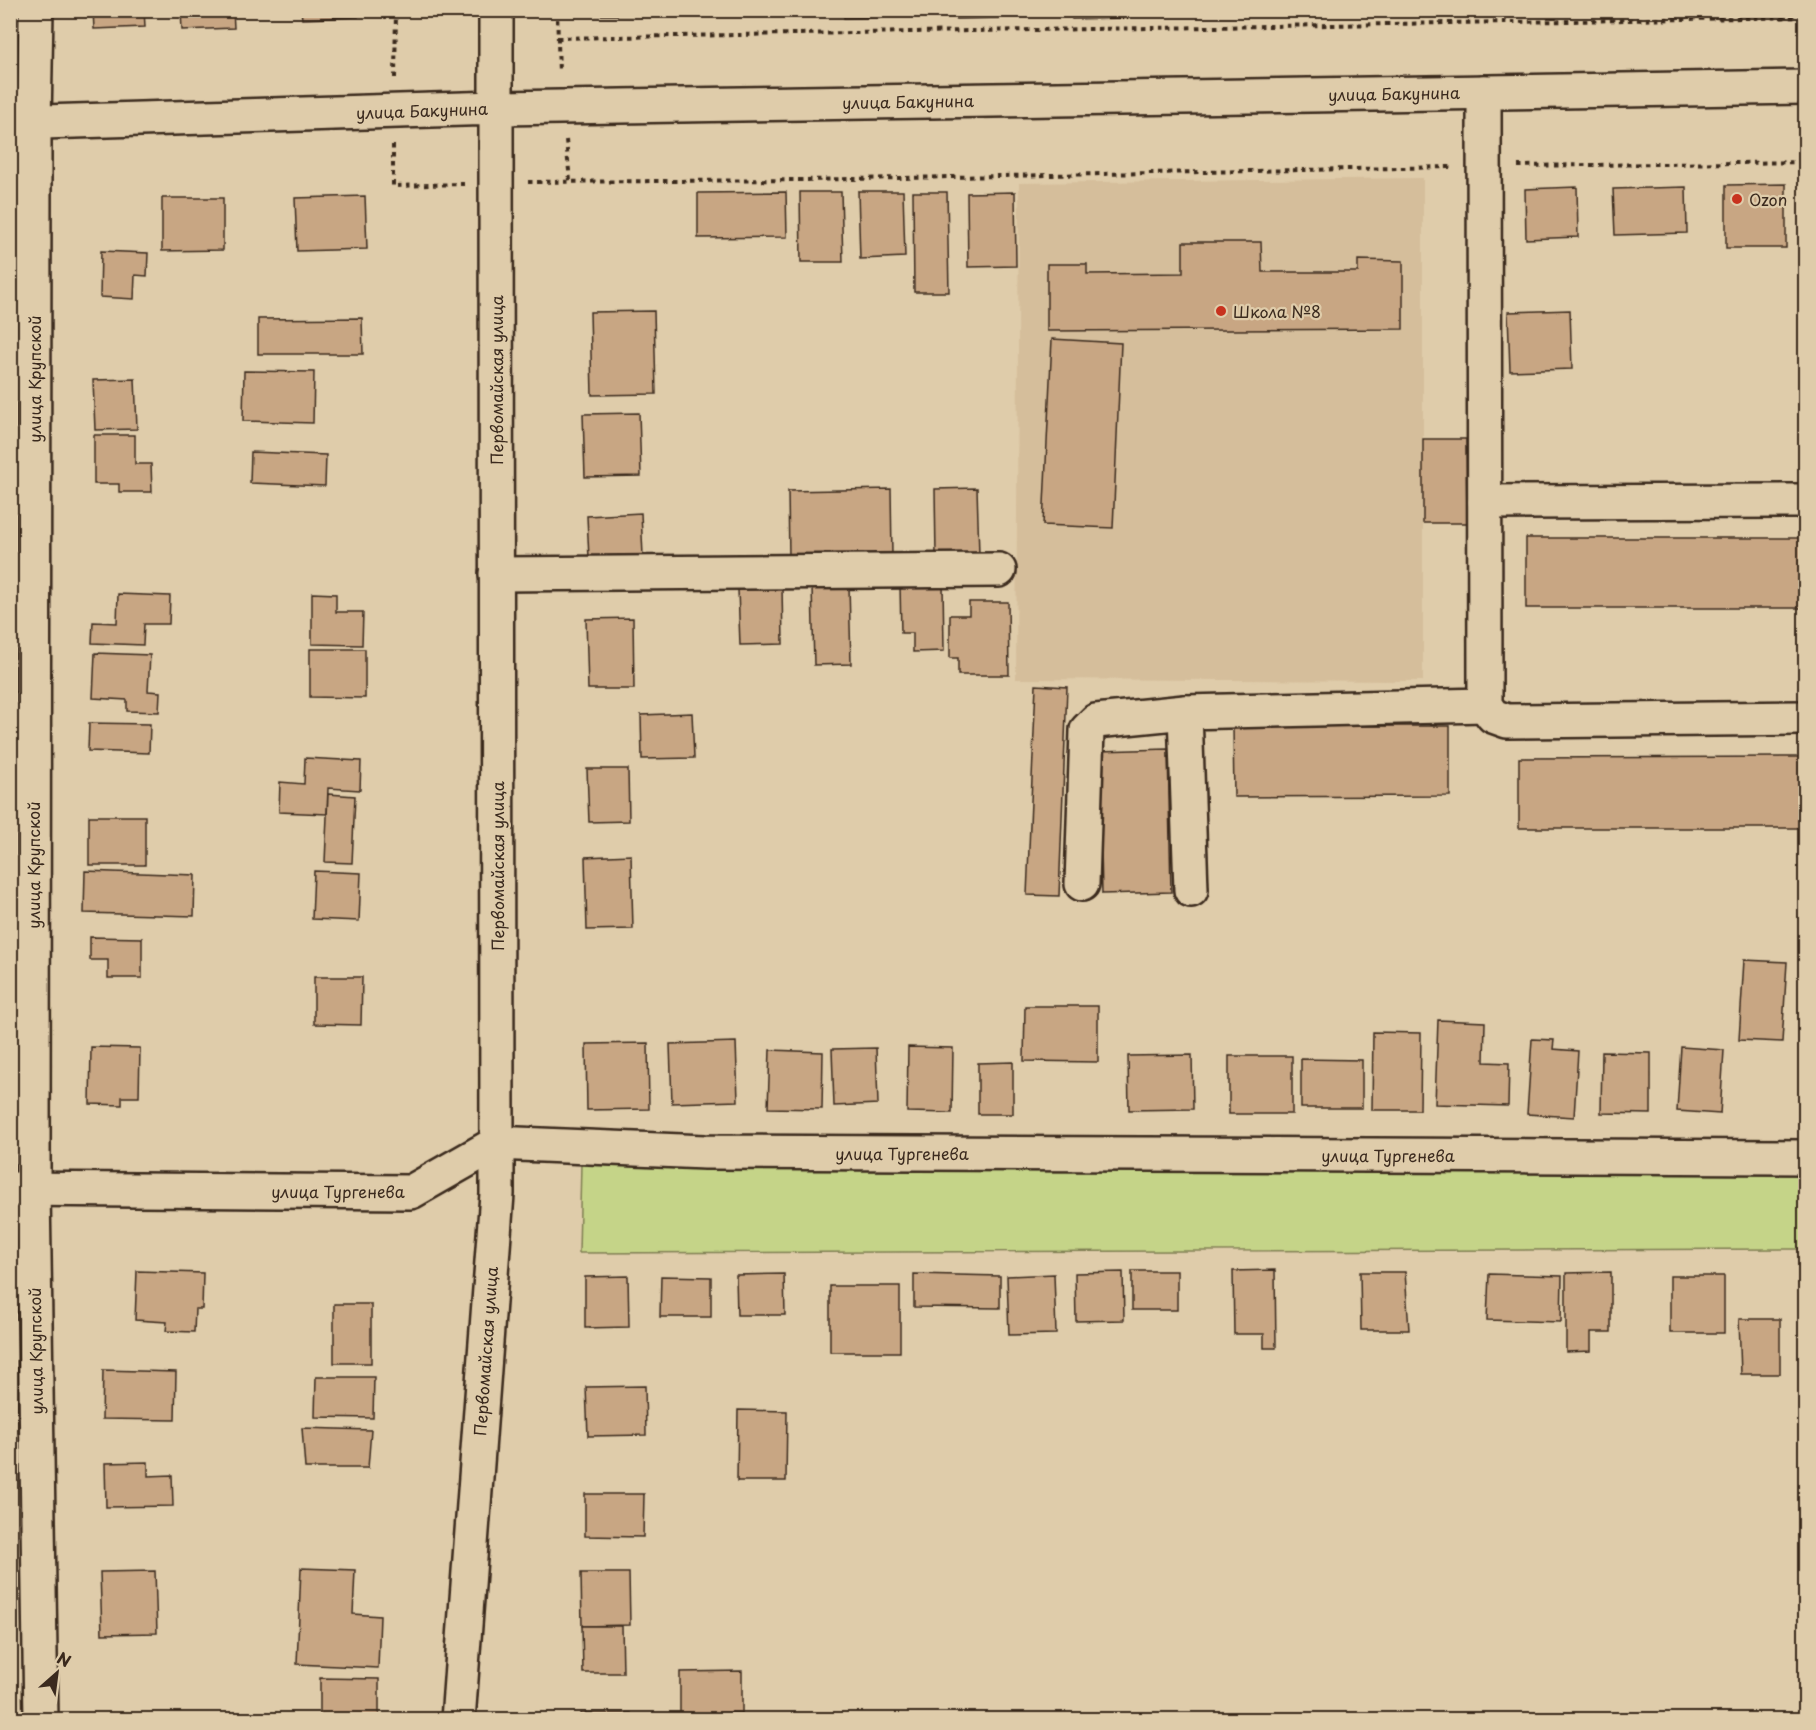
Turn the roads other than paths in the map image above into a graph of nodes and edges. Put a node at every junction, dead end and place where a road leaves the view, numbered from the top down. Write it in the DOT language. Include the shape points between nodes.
graph roads {
  1 [pos="36,10"];
  2 [pos="496,10"];
  3 [pos="1806,87"];
  4 [pos="1484,92"];
  5 [pos="496,108"];
  6 [pos="22,124"];
  7 [pos="1806,501"];
  8 [pos="1485,502"];
  9 [pos="999,570"];
  10 [pos="496,574"];
  11 [pos="1485,705"];
  12 [pos="1185,712"];
  13 [pos="1806,718"];
  14 [pos="1082,884"];
  15 [pos="1191,890"];
  16 [pos="497,1143"];
  17 [pos="1806,1157"];
  18 [pos="22,1190"];
  19 [pos="41,1719"];
  20 [pos="458,1719"];
  1 -- 6 [label="street, улица Крупской"];
  2 -- 5 [label="street, Первомайская улица"];
  3 -- 4 [label="street, улица Бакунина"];
  4 -- 5 [label="street, улица Бакунина"];
  4 -- 8 [label="street"];
  5 -- 6 [label="street, улица Бакунина"];
  5 -- 10 [label="street, Первомайская улица"];
  6 -- 18 [label="street, улица Крупской"];
  7 -- 8 [label="street"];
  8 -- 11 [label="street"];
  9 -- 10 [label="street"];
  10 -- 16 [label="street, Первомайская улица"];
  11 -- 12 [label="street"];
  11 -- 13 [label="street" via="1493,716 1507,721"];
  12 -- 14 [label="street" via="1096,721 1087,730"];
  12 -- 15 [label="street"];
  16 -- 17 [label="street, улица Тургенева" via="705,1152"];
  16 -- 18 [label="street, улица Тургенева" via="411,1192"];
  16 -- 20 [label="street, Первомайская улица" via="497,1194"];
  18 -- 19 [label="street, улица Крупской"];
}
